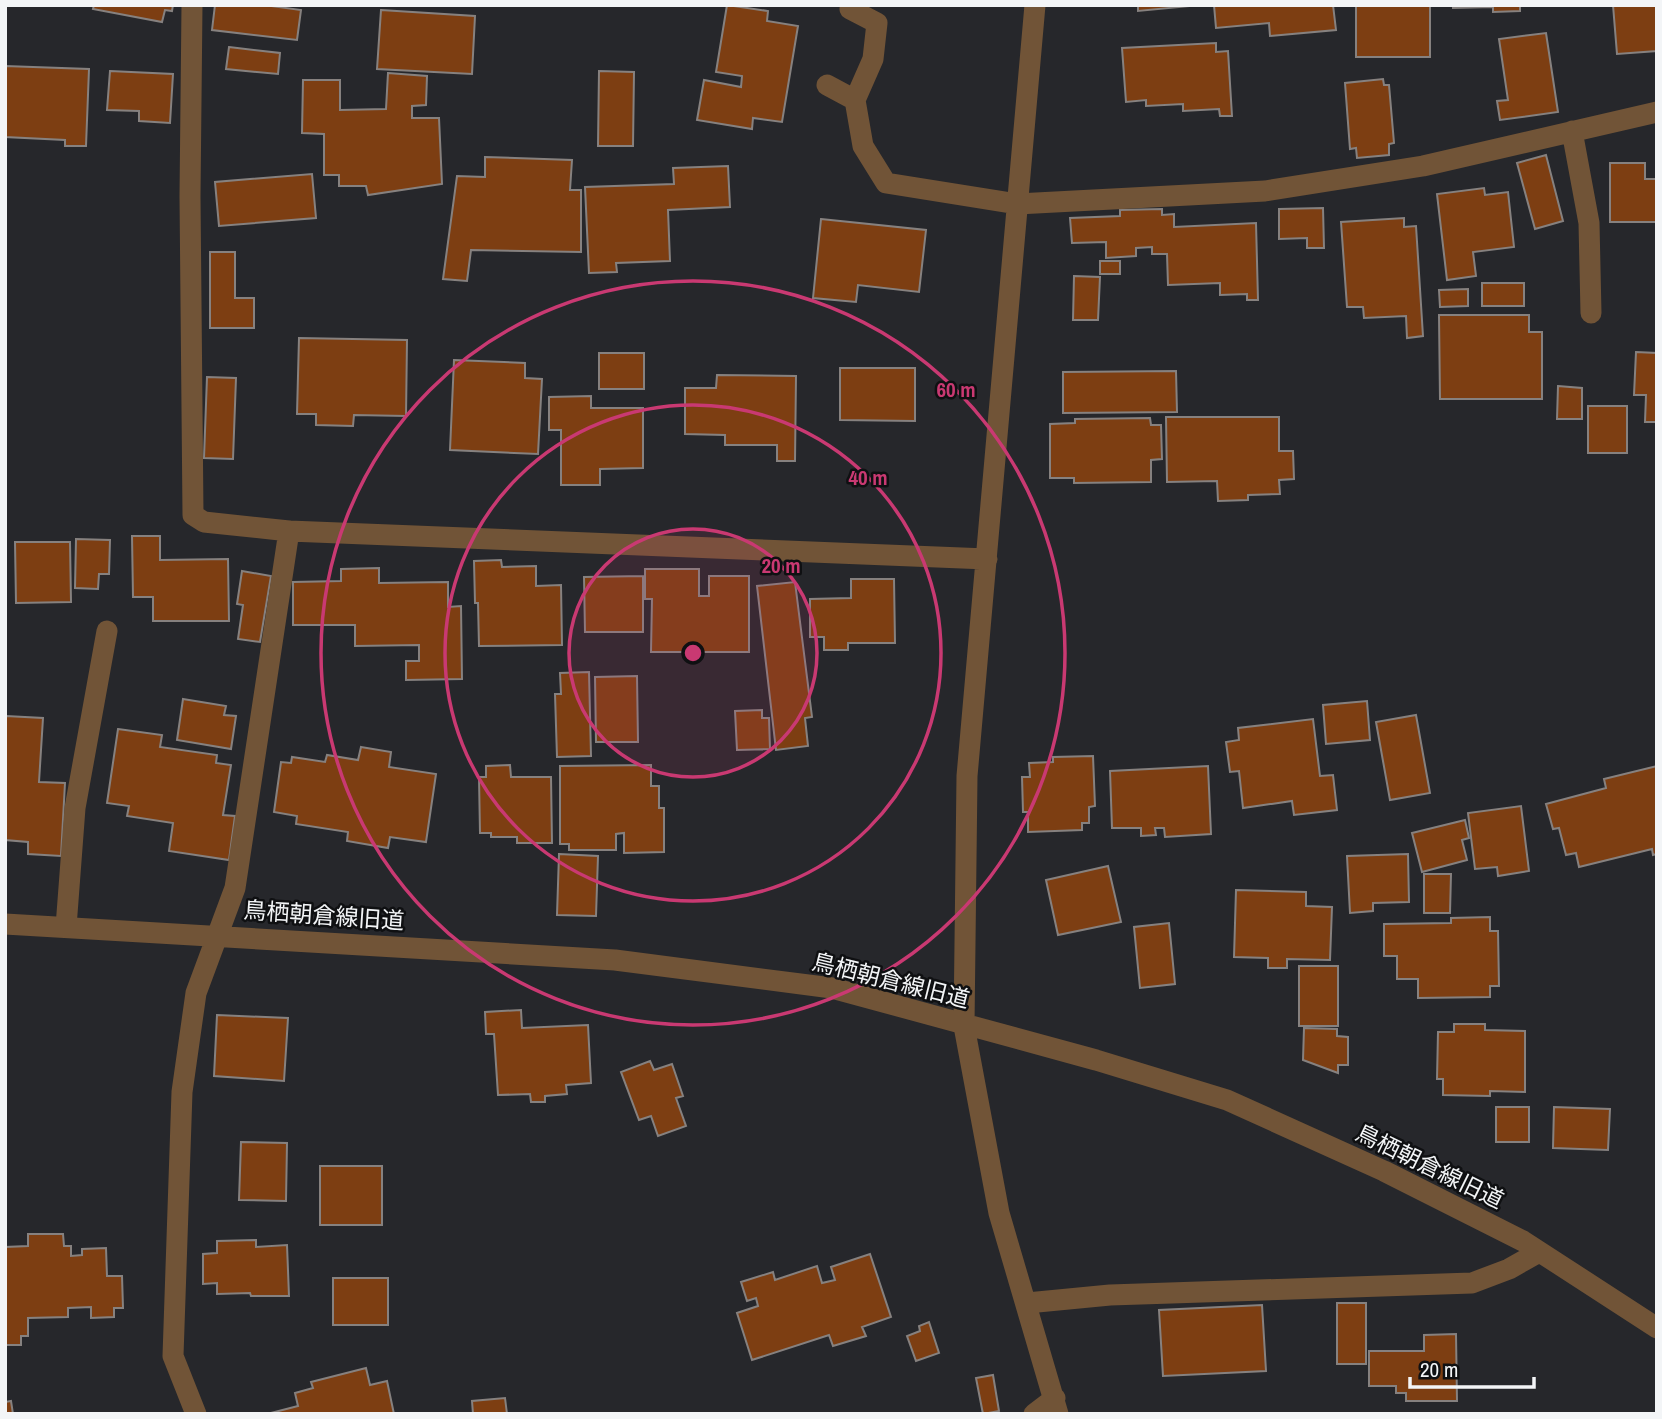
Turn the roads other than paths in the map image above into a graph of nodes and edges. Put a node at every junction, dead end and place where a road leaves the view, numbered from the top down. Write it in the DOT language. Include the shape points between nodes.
graph roads {
  1 [pos="192,5"];
  2 [pos="1035,5"];
  3 [pos="850,9"];
  4 [pos="827,85"];
  5 [pos="855,100"];
  6 [pos="1657,112"];
  7 [pos="1572,131"];
  8 [pos="1017,204"];
  9 [pos="1591,313"];
  10 [pos="289,531"];
  11 [pos="987,559"];
  12 [pos="107,631"];
  13 [pos="5,923"];
  14 [pos="66,927"];
  15 [pos="218,935"];
  16 [pos="964,1026"];
  17 [pos="1539,1252"];
  18 [pos="1027,1303"];
  19 [pos="1657,1328"];
  20 [pos="1056,1406"];
  21 [pos="196,1414"];
  22 [pos="1034,1414"];
  1 -- 10 [label="street" via="193,515 204,522"];
  2 -- 8 [label="street"];
  3 -- 5 [label="street" via="877,23 873,59"];
  4 -- 5 [label="street"];
  5 -- 8 [label="street" via="863,146 887,183"];
  6 -- 7 [label="street"];
  7 -- 8 [label="street" via="1423,166 1265,191"];
  7 -- 9 [label="street" via="1589,223"];
  8 -- 11 [label="street"];
  10 -- 11 [label="street"];
  10 -- 15 [label="street" via="235,888"];
  11 -- 16 [label="street" via="967,776"];
  12 -- 14 [label="street" via="75,808"];
  13 -- 14 [label="street, 鳥栖朝倉線旧道"];
  14 -- 15 [label="street, 鳥栖朝倉線旧道"];
  15 -- 16 [label="street, 鳥栖朝倉線旧道" via="615,960 832,988"];
  15 -- 21 [label="street" via="196,993 182,1091 173,1356"];
  16 -- 17 [label="street, 鳥栖朝倉線旧道" via="1227,1100 1384,1171"];
  16 -- 18 [label="street" via="999,1213"];
  17 -- 18 [label="street" via="1472,1283 1110,1295"];
  17 -- 19 [label="street, 鳥栖朝倉線旧道"];
  18 -- 20 [label="street"];
  20 -- 22 [label="street"];
}
